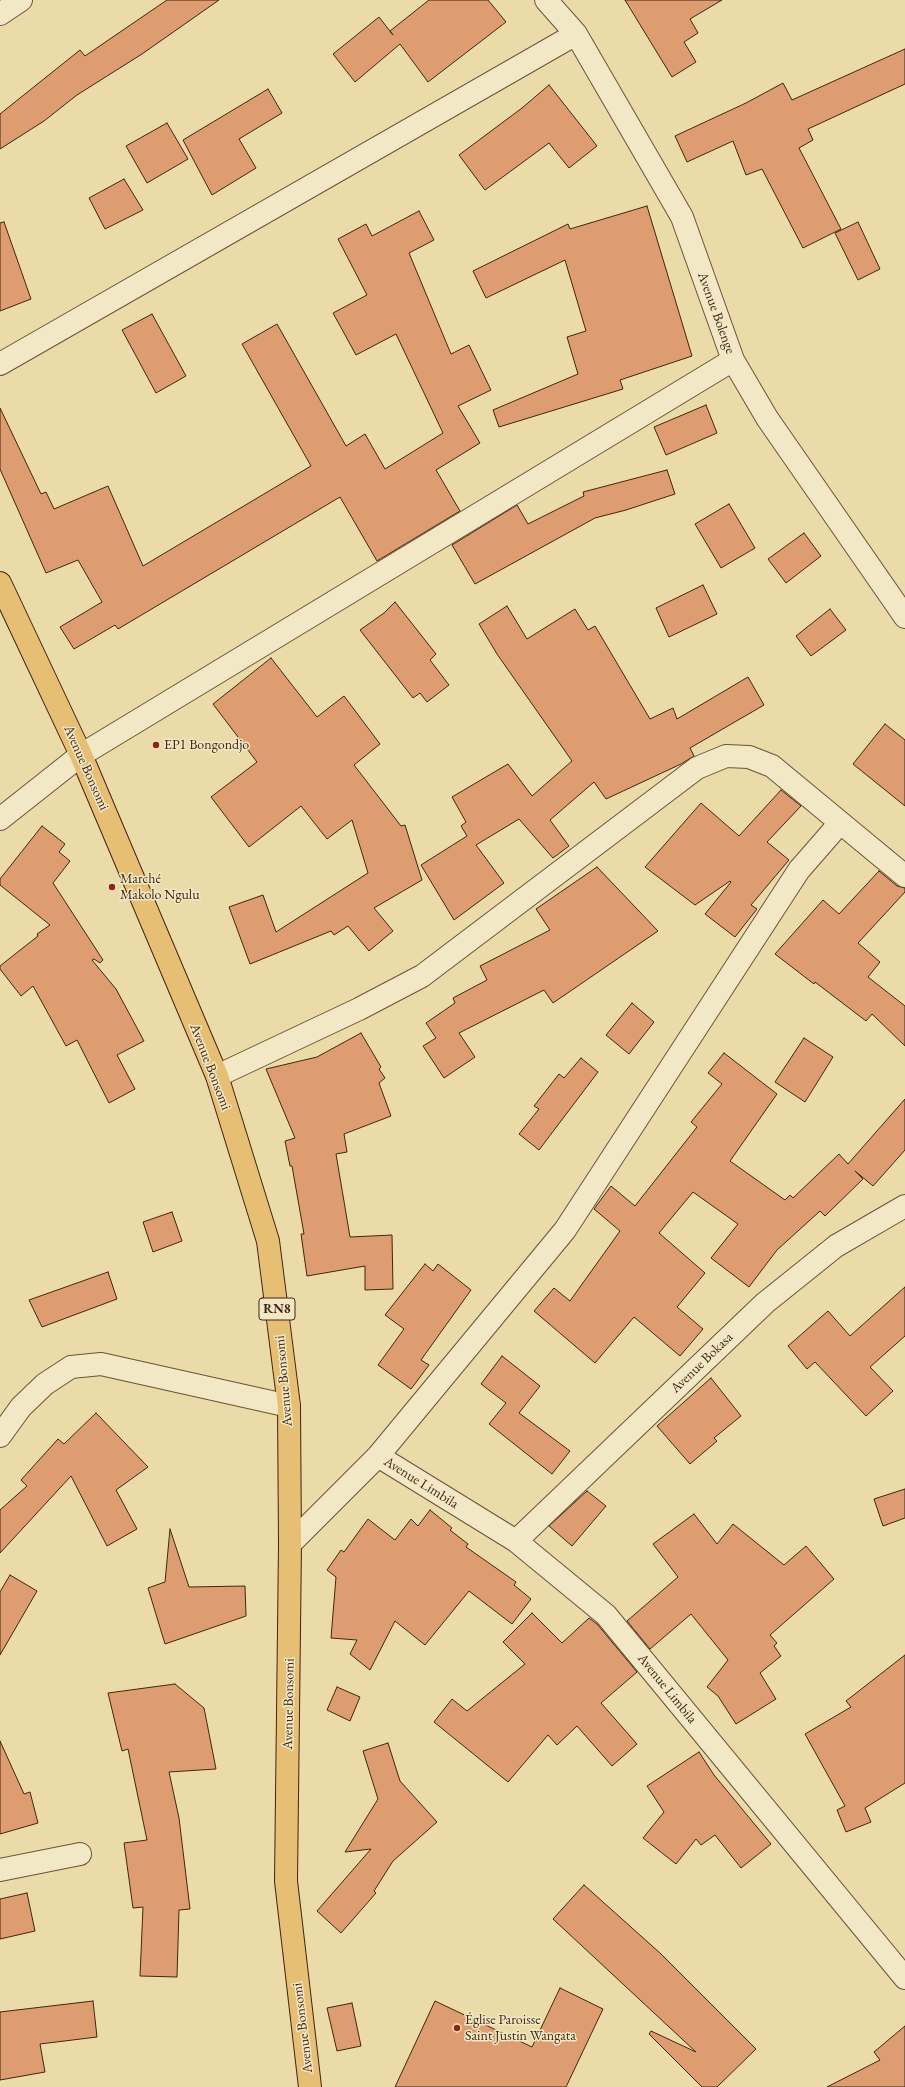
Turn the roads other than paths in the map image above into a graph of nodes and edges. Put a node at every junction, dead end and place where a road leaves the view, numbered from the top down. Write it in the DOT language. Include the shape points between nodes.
graph roads {
  1 [pos="22,0"];
  2 [pos="546,0"];
  3 [pos="0,14"];
  4 [pos="576,34"];
  5 [pos="733,360"];
  6 [pos="0,364"];
  7 [pos="0,583"];
  8 [pos="905,617"];
  9 [pos="81,755"];
  10 [pos="0,819"];
  11 [pos="840,823"];
  12 [pos="905,876"];
  13 [pos="216,1076"];
  14 [pos="905,1206"];
  15 [pos="289,1406"];
  16 [pos="0,1436"];
  17 [pos="378,1456"];
  18 [pos="516,1542"];
  19 [pos="290,1544"];
  20 [pos="80,1854"];
  21 [pos="0,1870"];
  22 [pos="905,1978"];
  23 [pos="310,2087"];
  1 -- 3 [label="street"];
  2 -- 4 [label="street, Avenue Bolenge"];
  4 -- 5 [label="street, Avenue Bolenge" via="682,217"];
  4 -- 6 [label="street"];
  5 -- 8 [label="street, Avenue Bolenge" via="767,418"];
  5 -- 9 [label="street"];
  7 -- 9 [label="main road, Avenue Bonsomi / RN8"];
  9 -- 10 [label="street"];
  9 -- 13 [label="main road, Avenue Bonsomi / RN8"];
  11 -- 12 [label="street"];
  11 -- 13 [label="street" via="772,766 749,757 726,756 697,768 422,976 359,1009"];
  11 -- 17 [label="street" via="799,870 564,1230"];
  13 -- 15 [label="main road, Avenue Bonsomi / RN8" via="268,1241"];
  14 -- 18 [label="street, Avenue Bokasa" via="836,1246 765,1302"];
  15 -- 16 [label="street" via="101,1364 72,1367 45,1384 21,1407"];
  15 -- 19 [label="main road, Avenue Bonsomi / RN8"];
  17 -- 18 [label="street, Avenue Limbila"];
  17 -- 19 [label="street"];
  18 -- 22 [label="street, Avenue Limbila" via="606,1615"];
  19 -- 23 [label="main road, Avenue Bonsomi / RN8" via="286,1881"];
  20 -- 21 [label="street"];
}
